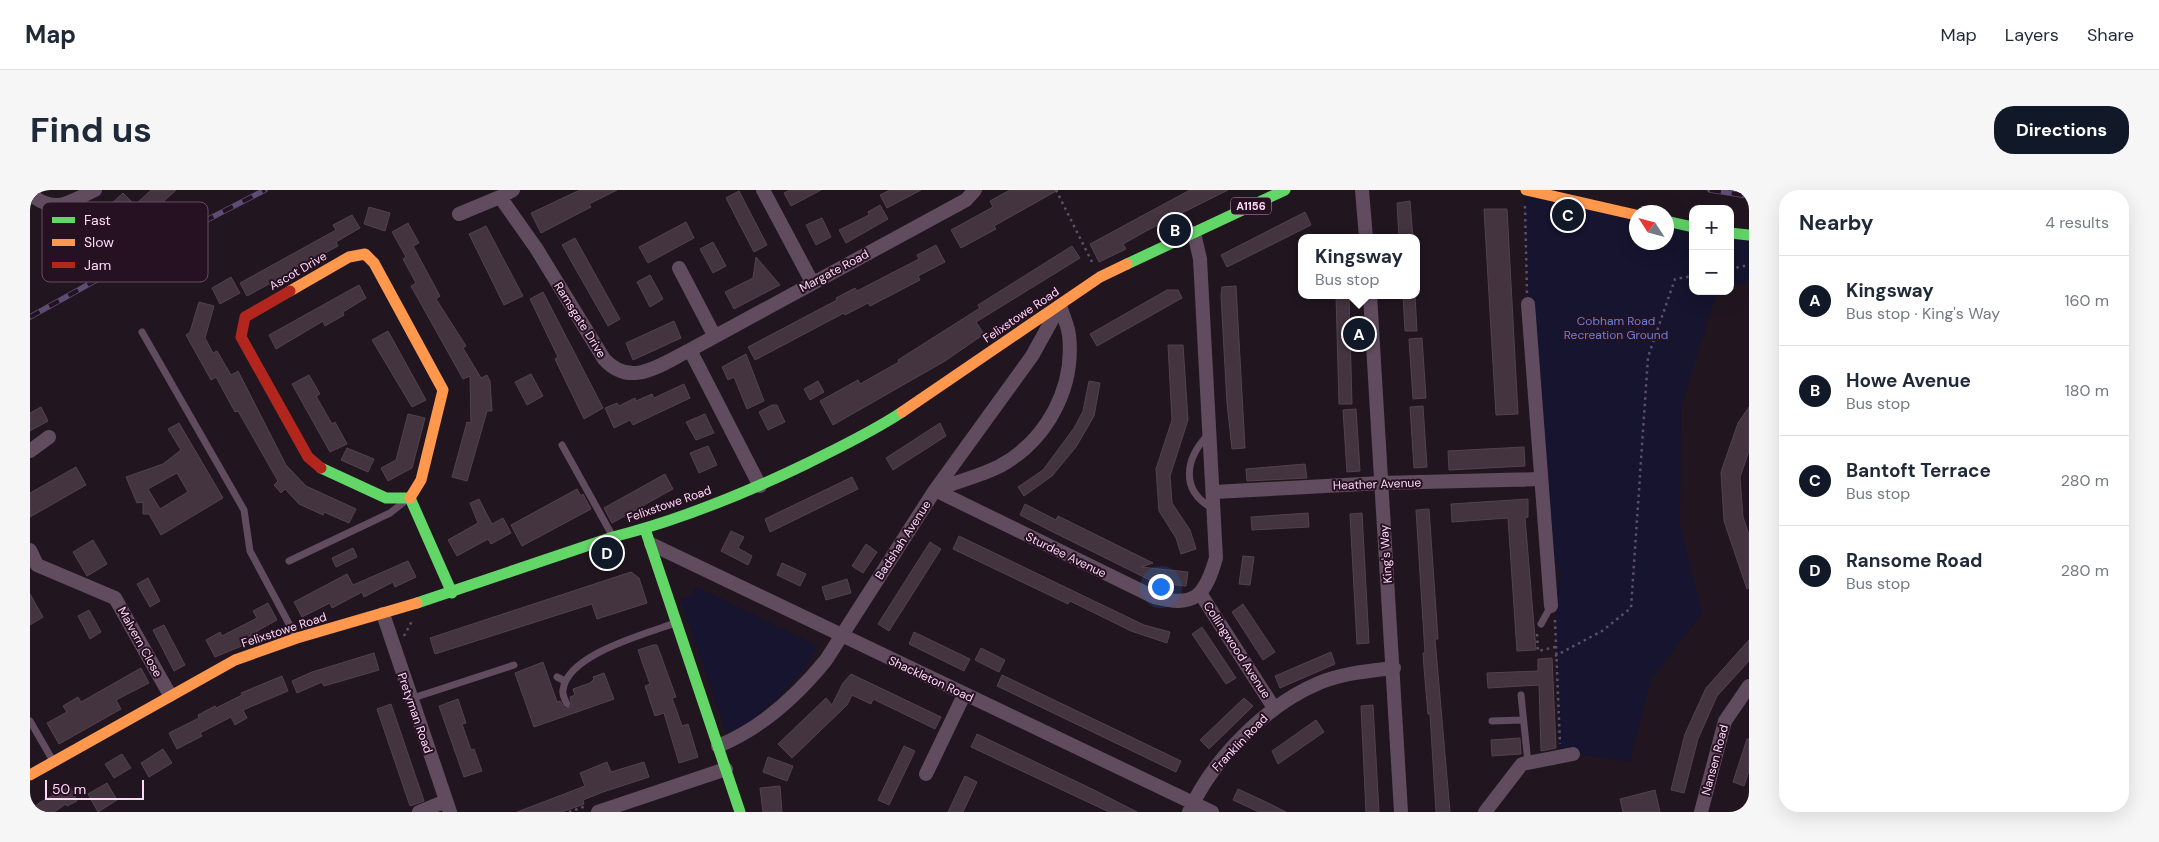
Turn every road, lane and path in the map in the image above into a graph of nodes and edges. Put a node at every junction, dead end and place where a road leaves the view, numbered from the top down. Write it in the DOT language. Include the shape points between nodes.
graph roads {
  1 [pos="95,190"];
  2 [pos="514,190"];
  3 [pos="763,190"];
  4 [pos="976,190"];
  5 [pos="1056,190"];
  6 [pos="1285,190"];
  7 [pos="1362,190"];
  8 [pos="30,194"];
  9 [pos="1525,195"];
  10 [pos="500,197"];
  11 [pos="69,202"];
  12 [pos="42,203"];
  13 [pos="459,214"];
  14 [pos="1629,214"];
  15 [pos="1674,223"];
  16 [pos="1689,226"];
  17 [pos="1194,233"];
  18 [pos="1734,233"];
  19 [pos="1366,234"];
  20 [pos="1749,235"];
  21 [pos="1749,266"];
  22 [pos="679,268"];
  23 [pos="1734,268"];
  24 [pos="1689,277"];
  25 [pos="1100,278"];
  26 [pos="812,282"];
  27 [pos="1370,299"];
  28 [pos="1528,304"];
  29 [pos="1060,306"];
  30 [pos="142,332"];
  31 [pos="714,335"];
  32 [pos="690,350"];
  33 [pos="1210,433"];
  34 [pos="49,437"];
  35 [pos="562,445"];
  36 [pos="30,451"];
  37 [pos="1541,479"];
  38 [pos="1381,483"];
  39 [pos="760,486"];
  40 [pos="935,490"];
  41 [pos="1214,492"];
  42 [pos="410,498"];
  43 [pos="1214,509"];
  44 [pos="645,529"];
  45 [pos="613,537"];
  46 [pos="651,544"];
  47 [pos="30,550"];
  48 [pos="289,561"];
  49 [pos="452,593"];
  50 [pos="1200,593"];
  51 [pos="1550,606"];
  52 [pos="383,614"];
  53 [pos="409,618"];
  54 [pos="676,623"];
  55 [pos="1541,624"];
  56 [pos="399,632"];
  57 [pos="1537,634"];
  58 [pos="841,636"];
  59 [pos="297,638"];
  60 [pos="1555,647"];
  61 [pos="1555,656"];
  62 [pos="514,665"];
  63 [pos="1394,668"];
  64 [pos="557,677"];
  65 [pos="565,681"];
  66 [pos="1749,686"];
  67 [pos="170,695"];
  68 [pos="964,695"];
  69 [pos="1521,695"];
  70 [pos="410,700"];
  71 [pos="566,704"];
  72 [pos="1274,708"];
  73 [pos="1523,720"];
  74 [pos="30,721"];
  75 [pos="1492,721"];
  76 [pos="718,746"];
  77 [pos="1567,755"];
  78 [pos="54,762"];
  79 [pos="1528,763"];
  80 [pos="726,768"];
  81 [pos="926,774"];
  82 [pos="30,775"];
  83 [pos="448,807"];
  84 [pos="1191,808"];
  85 [pos="419,812"];
  86 [pos="598,812"];
  87 [pos="740,812"];
  88 [pos="1212,812"];
  89 [pos="1401,812"];
  90 [pos="1485,812"];
  91 [pos="1701,812"];
  1 -- 11 [label="street"];
  2 -- 10 [label="street"];
  3 -- 26 [label="street"];
  4 -- 26 [label="street, Margate Road" via="966,200"];
  5 -- 25 [label="path"];
  6 -- 17 [label="main road, Felixstowe Road / A1156"];
  7 -- 19 [label="street"];
  8 -- 12 [label="street"];
  9 -- 14 [label="main road"];
  9 -- 28 [label="path"];
  10 -- 13 [label="street"];
  10 -- 32 [label="street, Ramsgate Drive" via="536,248 610,367 618,372 639,374"];
  15 -- 16 [label="main road"];
  17 -- 25 [label="main road, Felixstowe Road / A1156"];
  17 -- 33 [label="street" via="1200,259"];
  18 -- 20 [label="main road"];
  21 -- 23 [label="path"];
  22 -- 31 [label="street"];
  24 -- 61 [label="path" via="1675,279 1648,357 1631,608 1602,631"];
  25 -- 29 [label="main road, Felixstowe Road / A1156"];
  26 -- 31 [label="street, Margate Road"];
  27 -- 38 [label="street, King's Way"];
  28 -- 37 [label="street"];
  29 -- 39 [label="main road, Felixstowe Road / A1156" via="873,431"];
  29 -- 40 [label="street, Badshah Avenue" via="1032,356"];
  29 -- 40 [label="street" via="1069,334 1070,355 1067,386 1052,417 1036,438 1000,466"];
  30 -- 59 [label="lane" via="244,510 250,551"];
  31 -- 32 [label="street, Margate Road"];
  32 -- 39 [label="street"];
  33 -- 41 [label="street"];
  33 -- 43 [label="lane" via="1196,446 1189,462 1190,482 1196,495"];
  34 -- 36 [label="street"];
  35 -- 45 [label="lane"];
  37 -- 38 [label="street, Heather Avenue"];
  37 -- 51 [label="street"];
  38 -- 41 [label="street, Heather Avenue"];
  38 -- 63 [label="street, King's Way"];
  39 -- 44 [label="main road, Felixstowe Road / A1156"];
  40 -- 50 [label="street, Sturdee Avenue" via="1154,597 1173,602 1187,600"];
  40 -- 58 [label="street, Badshah Avenue"];
  41 -- 43 [label="street"];
  42 -- 42 [label="main road, Ascot Drive" via="386,498 321,468 308,457 241,336 245,317 349,257 365,254 374,263 444,390 421,480"];
  42 -- 48 [label="lane" via="390,513"];
  42 -- 49 [label="main road"];
  43 -- 50 [label="street" via="1216,558 1209,582"];
  44 -- 45 [label="main road, Felixstowe Road / A1156"];
  44 -- 46 [label="main road"];
  45 -- 49 [label="main road, Felixstowe Road / A1156"];
  46 -- 54 [label="main road"];
  46 -- 58 [label="street, Shackleton Road"];
  47 -- 67 [label="street, Malvern Close" via="38,565 115,598"];
  49 -- 52 [label="main road, Felixstowe Road / A1156"];
  50 -- 72 [label="street, Collingwood Avenue"];
  51 -- 55 [label="lane"];
  51 -- 60 [label="path" via="1555,619"];
  52 -- 59 [label="main road, Felixstowe Road / A1156"];
  52 -- 70 [label="street, Pretyman Road"];
  53 -- 56 [label="path" via="416,616 401,641"];
  54 -- 65 [label="lane" via="589,656"];
  54 -- 76 [label="main road"];
  57 -- 60 [label="path" via="1538,651"];
  58 -- 68 [label="street, Shackleton Road"];
  58 -- 76 [label="street, Badshah Avenue" via="826,660 791,699 769,718"];
  59 -- 67 [label="main road, Felixstowe Road / A1156" via="235,660"];
  60 -- 61 [label="path"];
  61 -- 77 [label="path"];
  62 -- 70 [label="lane"];
  63 -- 72 [label="street, Franklin Road" via="1346,675 1319,683"];
  63 -- 89 [label="street, King's Way"];
  64 -- 65 [label="lane"];
  65 -- 71 [label="lane" via="563,694"];
  66 -- 91 [label="street, Nansen Road" via="1725,721"];
  67 -- 78 [label="main road, Felixstowe Road / A1156"];
  68 -- 81 [label="street"];
  68 -- 84 [label="street, Shackleton Road"];
  69 -- 73 [label="lane"];
  70 -- 83 [label="street, Pretyman Road"];
  72 -- 84 [label="street, Franklin Road" via="1220,762"];
  73 -- 75 [label="lane"];
  73 -- 79 [label="lane"];
  74 -- 78 [label="lane"];
  76 -- 80 [label="main road"];
  77 -- 79 [label="street"];
  78 -- 82 [label="main road, Felixstowe Road / A1156"];
  79 -- 90 [label="street" via="1522,764"];
  80 -- 86 [label="street"];
  80 -- 87 [label="main road"];
  83 -- 85 [label="street"];
  84 -- 88 [label="street, Shackleton Road"];
}
